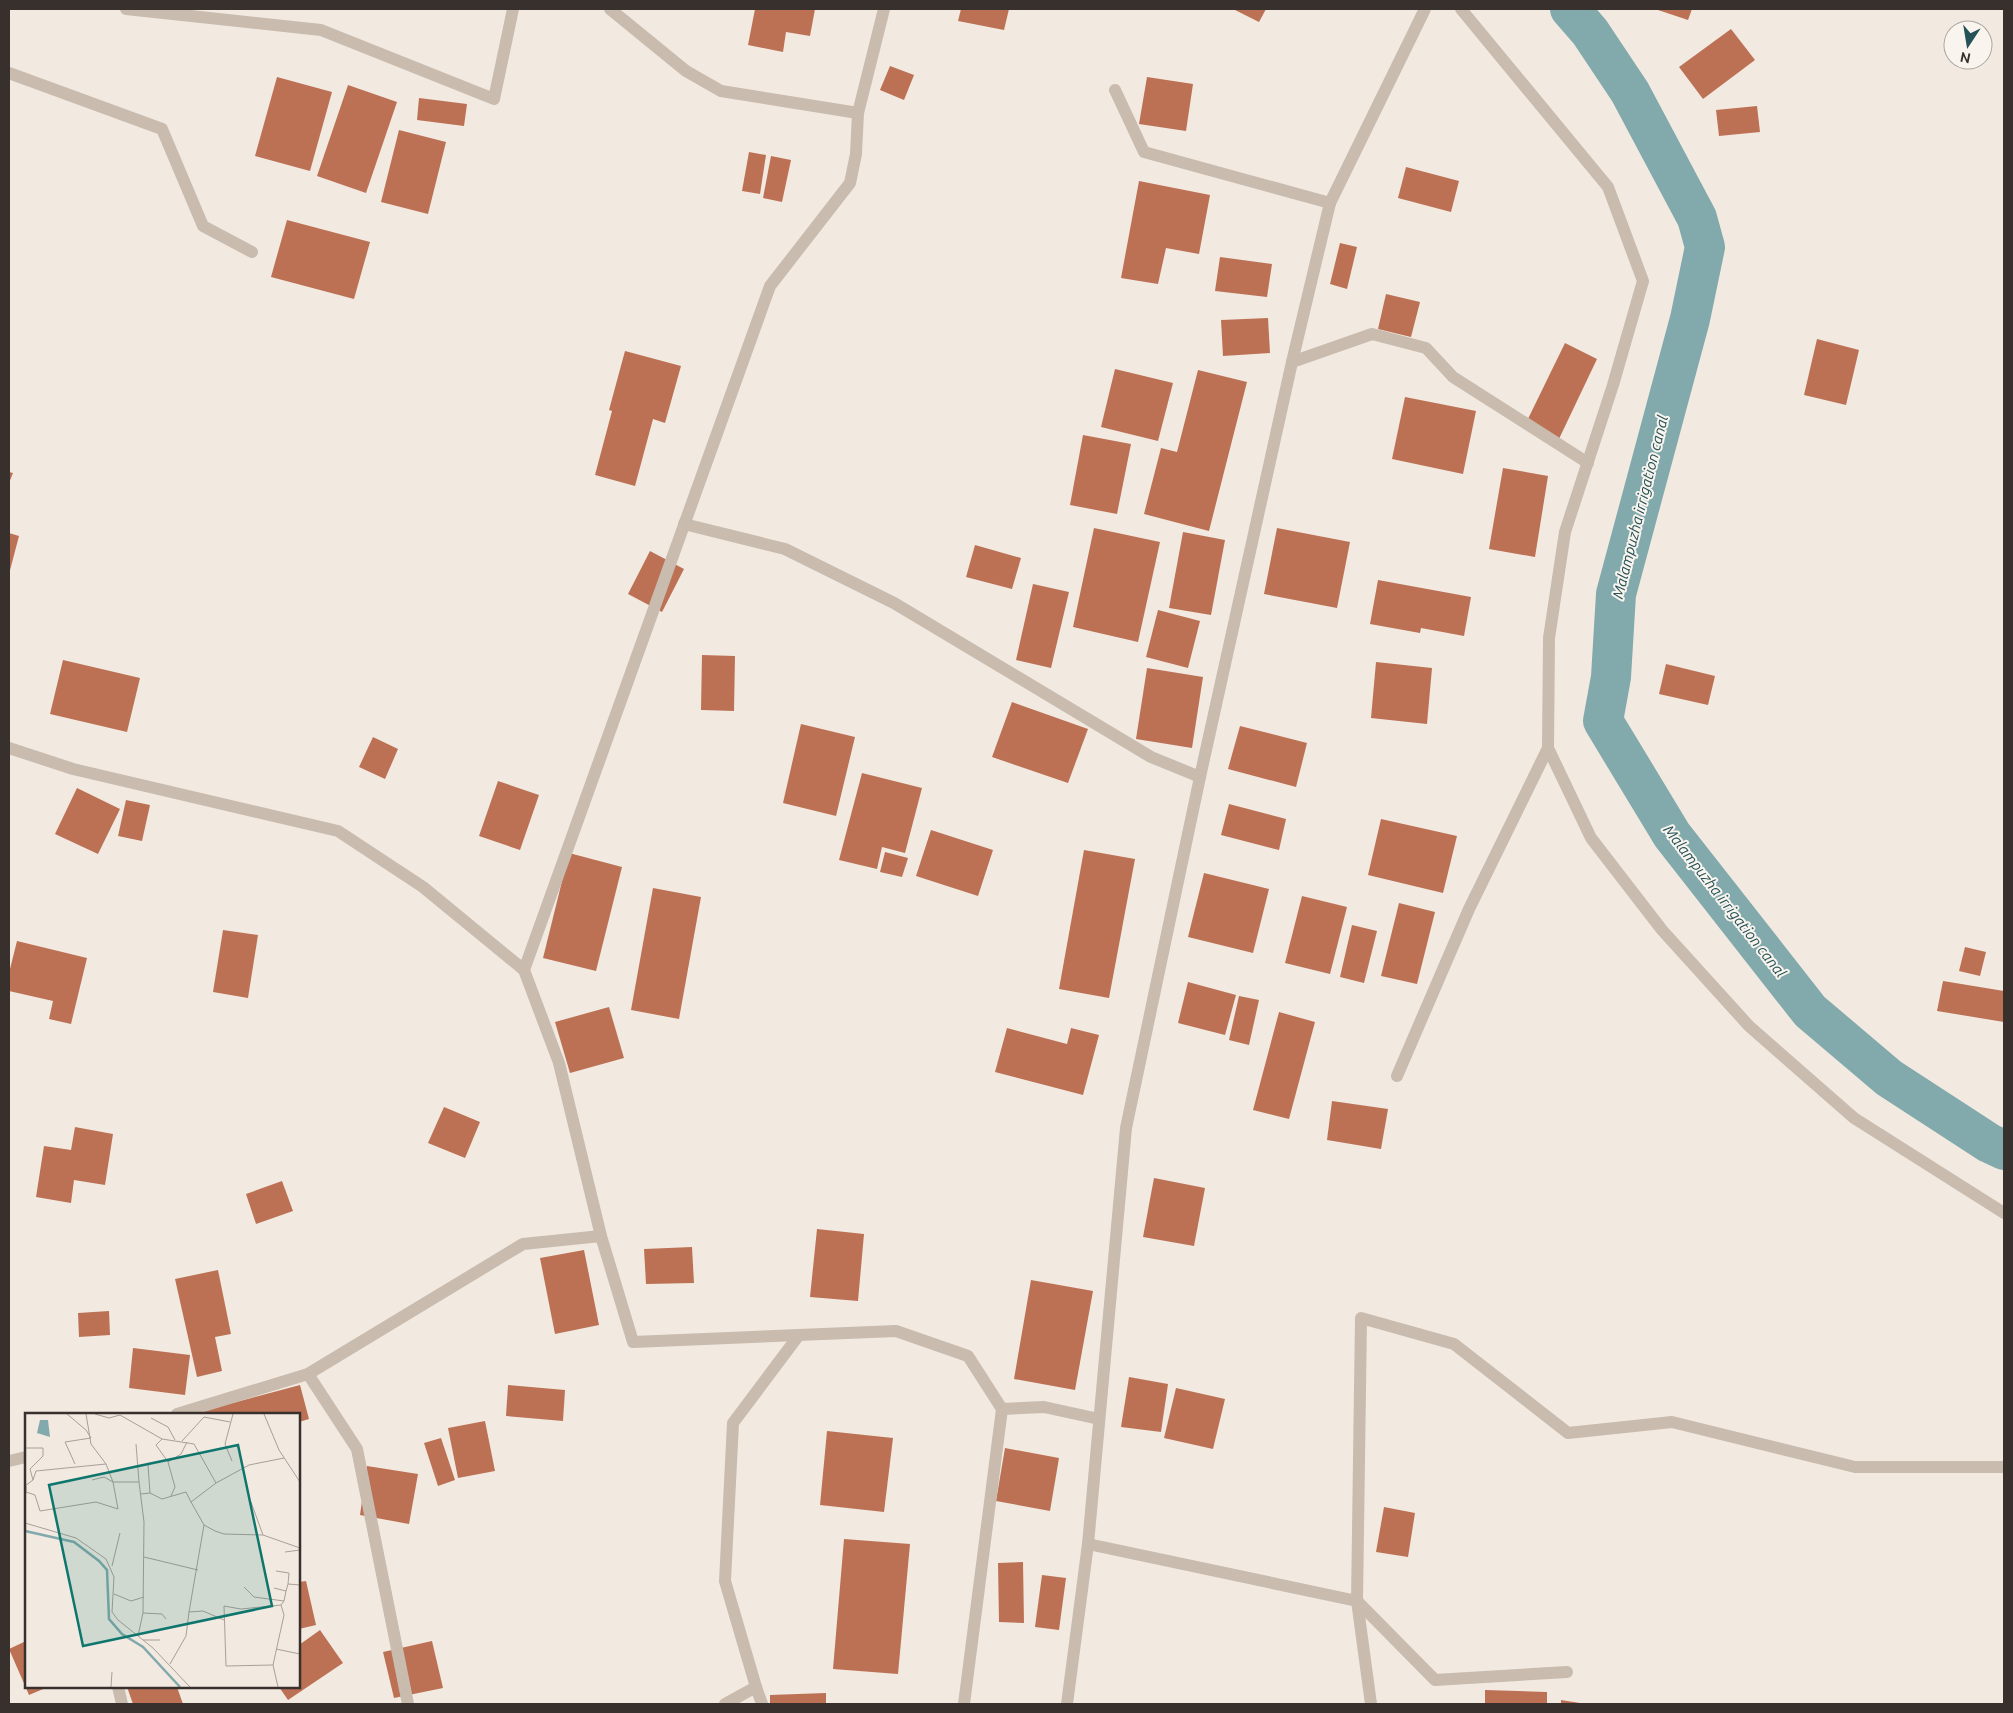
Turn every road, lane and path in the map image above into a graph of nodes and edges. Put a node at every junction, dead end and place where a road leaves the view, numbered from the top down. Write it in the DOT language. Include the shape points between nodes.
graph roads {
  1 [pos="126,9"];
  2 [pos="513,9"];
  3 [pos="610,9"];
  4 [pos="884,9"];
  5 [pos="1425,9"];
  6 [pos="1461,9"];
  7 [pos="9,73"];
  8 [pos="1115,90"];
  9 [pos="858,113"];
  10 [pos="1330,203"];
  11 [pos="252,252"];
  12 [pos="1292,362"];
  13 [pos="1588,463"];
  14 [pos="684,524"];
  15 [pos="9,748"];
  16 [pos="1548,748"];
  17 [pos="1200,777"];
  18 [pos="524,970"];
  19 [pos="1397,1076"];
  20 [pos="2004,1213"];
  21 [pos="601,1236"];
  22 [pos="799,1336"];
  23 [pos="308,1374"];
  24 [pos="1002,1409"];
  25 [pos="179,1413"];
  26 [pos="1099,1419"];
  27 [pos="25,1456"];
  28 [pos="9,1461"];
  29 [pos="2004,1467"];
  30 [pos="1088,1544"];
  31 [pos="1357,1601"];
  32 [pos="1567,1672"];
  33 [pos="118,1688"];
  34 [pos="756,1688"];
  35 [pos="122,1704"];
  36 [pos="408,1704"];
  37 [pos="725,1704"];
  38 [pos="762,1704"];
  39 [pos="964,1704"];
  40 [pos="1067,1704"];
  41 [pos="1371,1704"];
  1 -- 2 [label="street" via="321,30 494,99"];
  3 -- 9 [label="street" via="686,71 721,91"];
  4 -- 9 [label="street"];
  5 -- 10 [label="street"];
  6 -- 13 [label="street" via="1608,187 1642,281"];
  7 -- 11 [label="street" via="162,130 203,226"];
  8 -- 10 [label="street" via="1144,152"];
  9 -- 14 [label="street" via="856,154 850,183 770,286"];
  10 -- 12 [label="street"];
  12 -- 13 [label="street" via="1372,334 1426,348 1453,377"];
  12 -- 17 [label="street"];
  13 -- 16 [label="street" via="1565,532 1549,638"];
  14 -- 17 [label="street" via="785,549 894,603 1151,757"];
  14 -- 18 [label="street"];
  15 -- 18 [label="street" via="73,769 338,831 423,887"];
  16 -- 19 [label="street" via="1469,908"];
  16 -- 20 [label="street" via="1591,838 1662,930 1749,1026 1854,1118"];
  17 -- 26 [label="street" via="1126,1128"];
  18 -- 21 [label="street" via="559,1063"];
  21 -- 22 [label="street" via="633,1342"];
  21 -- 23 [label="street" via="523,1244"];
  22 -- 24 [label="street" via="896,1331 968,1356"];
  22 -- 34 [label="street" via="733,1423 725,1581"];
  23 -- 25 [label="street"];
  23 -- 36 [label="street" via="357,1449"];
  24 -- 26 [label="street" via="1044,1407"];
  24 -- 39 [label="street"];
  26 -- 30 [label="street"];
  27 -- 28 [label="street"];
  29 -- 31 [label="street" via="1855,1466 1672,1422 1568,1433 1454,1344 1361,1318"];
  30 -- 31 [label="street"];
  30 -- 40 [label="street"];
  31 -- 32 [label="street" via="1435,1680"];
  31 -- 41 [label="street"];
  33 -- 35 [label="street"];
  34 -- 37 [label="street"];
  34 -- 38 [label="street"];
}
